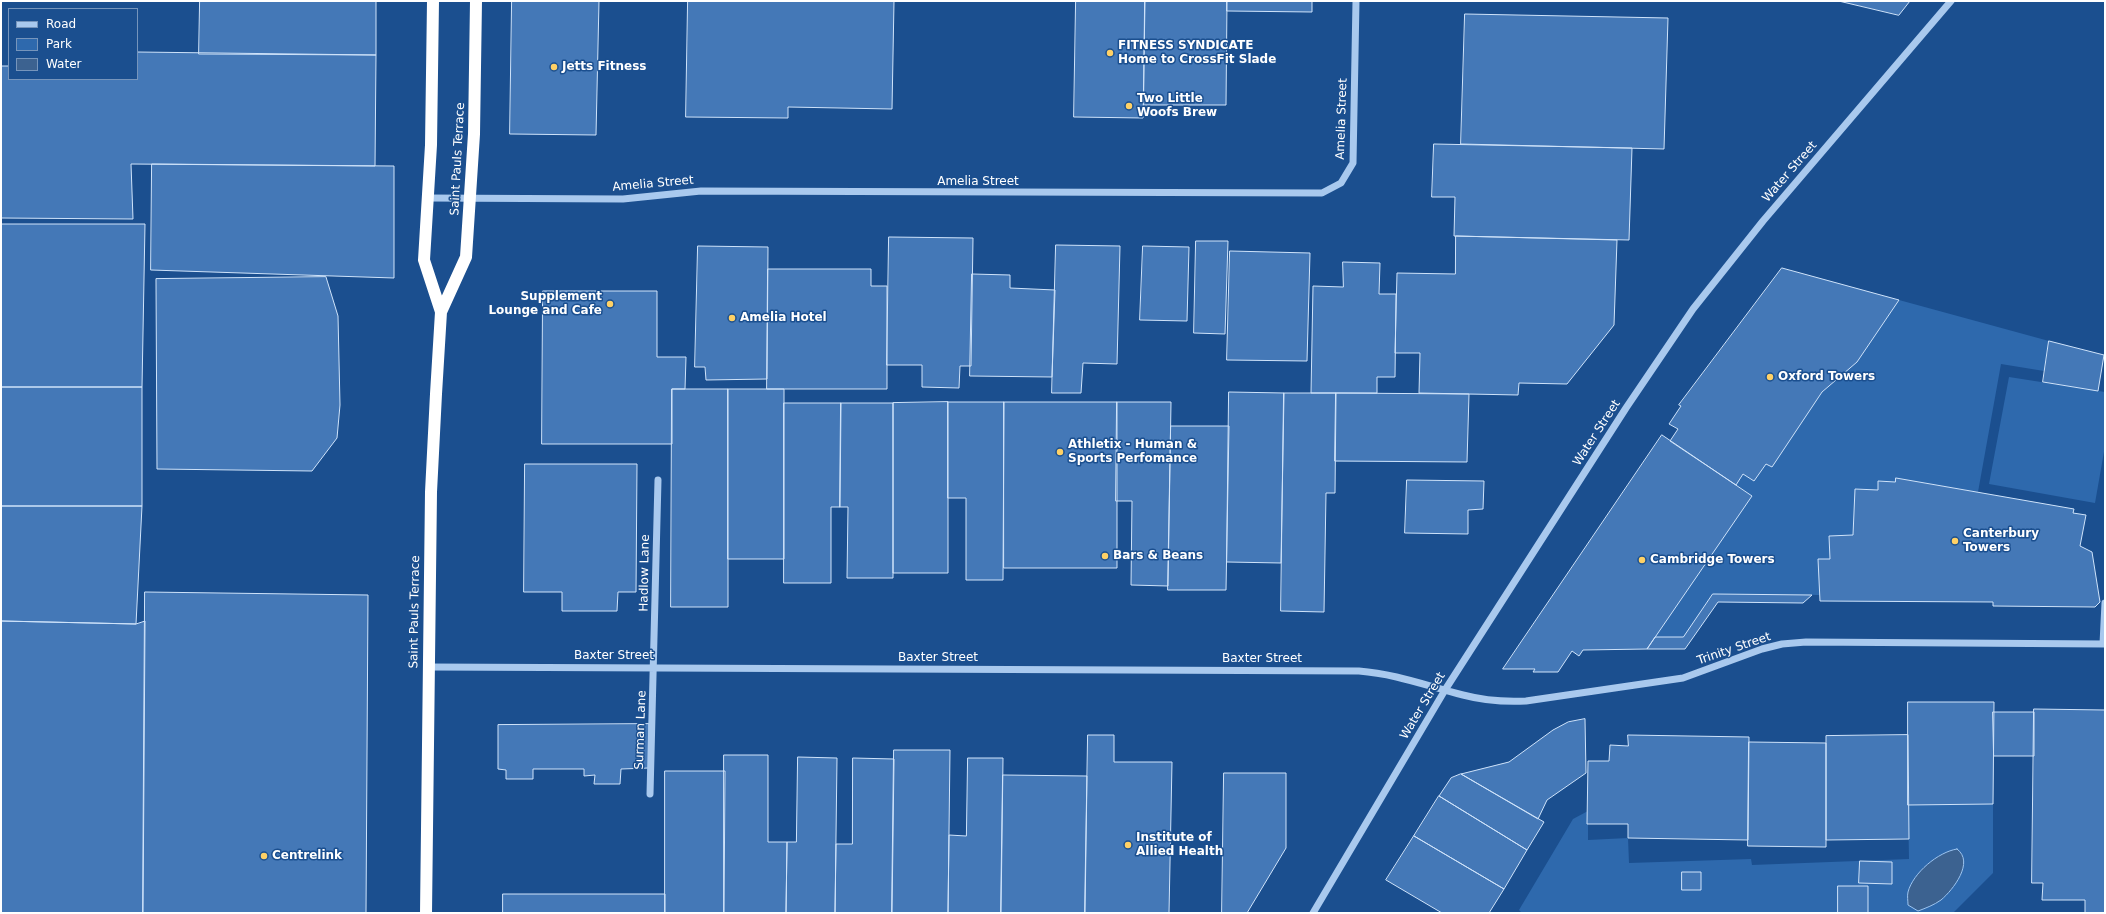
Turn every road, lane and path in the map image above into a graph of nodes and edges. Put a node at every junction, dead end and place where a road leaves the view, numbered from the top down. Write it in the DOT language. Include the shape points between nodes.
graph roads {
  1 [pos="433,1"];
  2 [pos="476,1"];
  3 [pos="1356,1"];
  4 [pos="1951,1"];
  5 [pos="427,198"];
  6 [pos="471,198"];
  7 [pos="441,312"];
  8 [pos="658,480"];
  9 [pos="2105,603"];
  10 [pos="2104,644"];
  11 [pos="428,667"];
  12 [pos="654,668"];
  13 [pos="1445,690"];
  14 [pos="650,794"];
  15 [pos="426,913"];
  16 [pos="1313,913"];
  1 -- 5 [label="highway, Saint Pauls Terrace" via="431,145"];
  2 -- 6 [label="highway, Saint Pauls Terrace"];
  3 -- 6 [label="street, Amelia Street" via="1353,163 1340,183 1322,193 701,191 623,199"];
  4 -- 13 [label="street, Water Street" via="1763,221 1693,309 1626,408"];
  5 -- 6 [label="street, Amelia Street"];
  5 -- 7 [label="highway, Saint Pauls Terrace" via="424,260"];
  6 -- 7 [label="highway, Saint Pauls Terrace" via="466,257"];
  7 -- 11 [label="highway, Saint Pauls Terrace" via="431,492"];
  8 -- 12 [label="street, Hadlow Lane"];
  9 -- 10 [label="street"];
  10 -- 13 [label="street, Trinity Street" via="1806,642 1762,649 1683,678 1526,701 1509,702 1464,696"];
  11 -- 12 [label="street, Baxter Street"];
  11 -- 15 [label="highway, Saint Pauls Terrace"];
  12 -- 13 [label="street, Baxter Street" via="1359,671 1391,674"];
  12 -- 14 [label="street, Surman Lane"];
  13 -- 16 [label="street, Water Street"];
}
